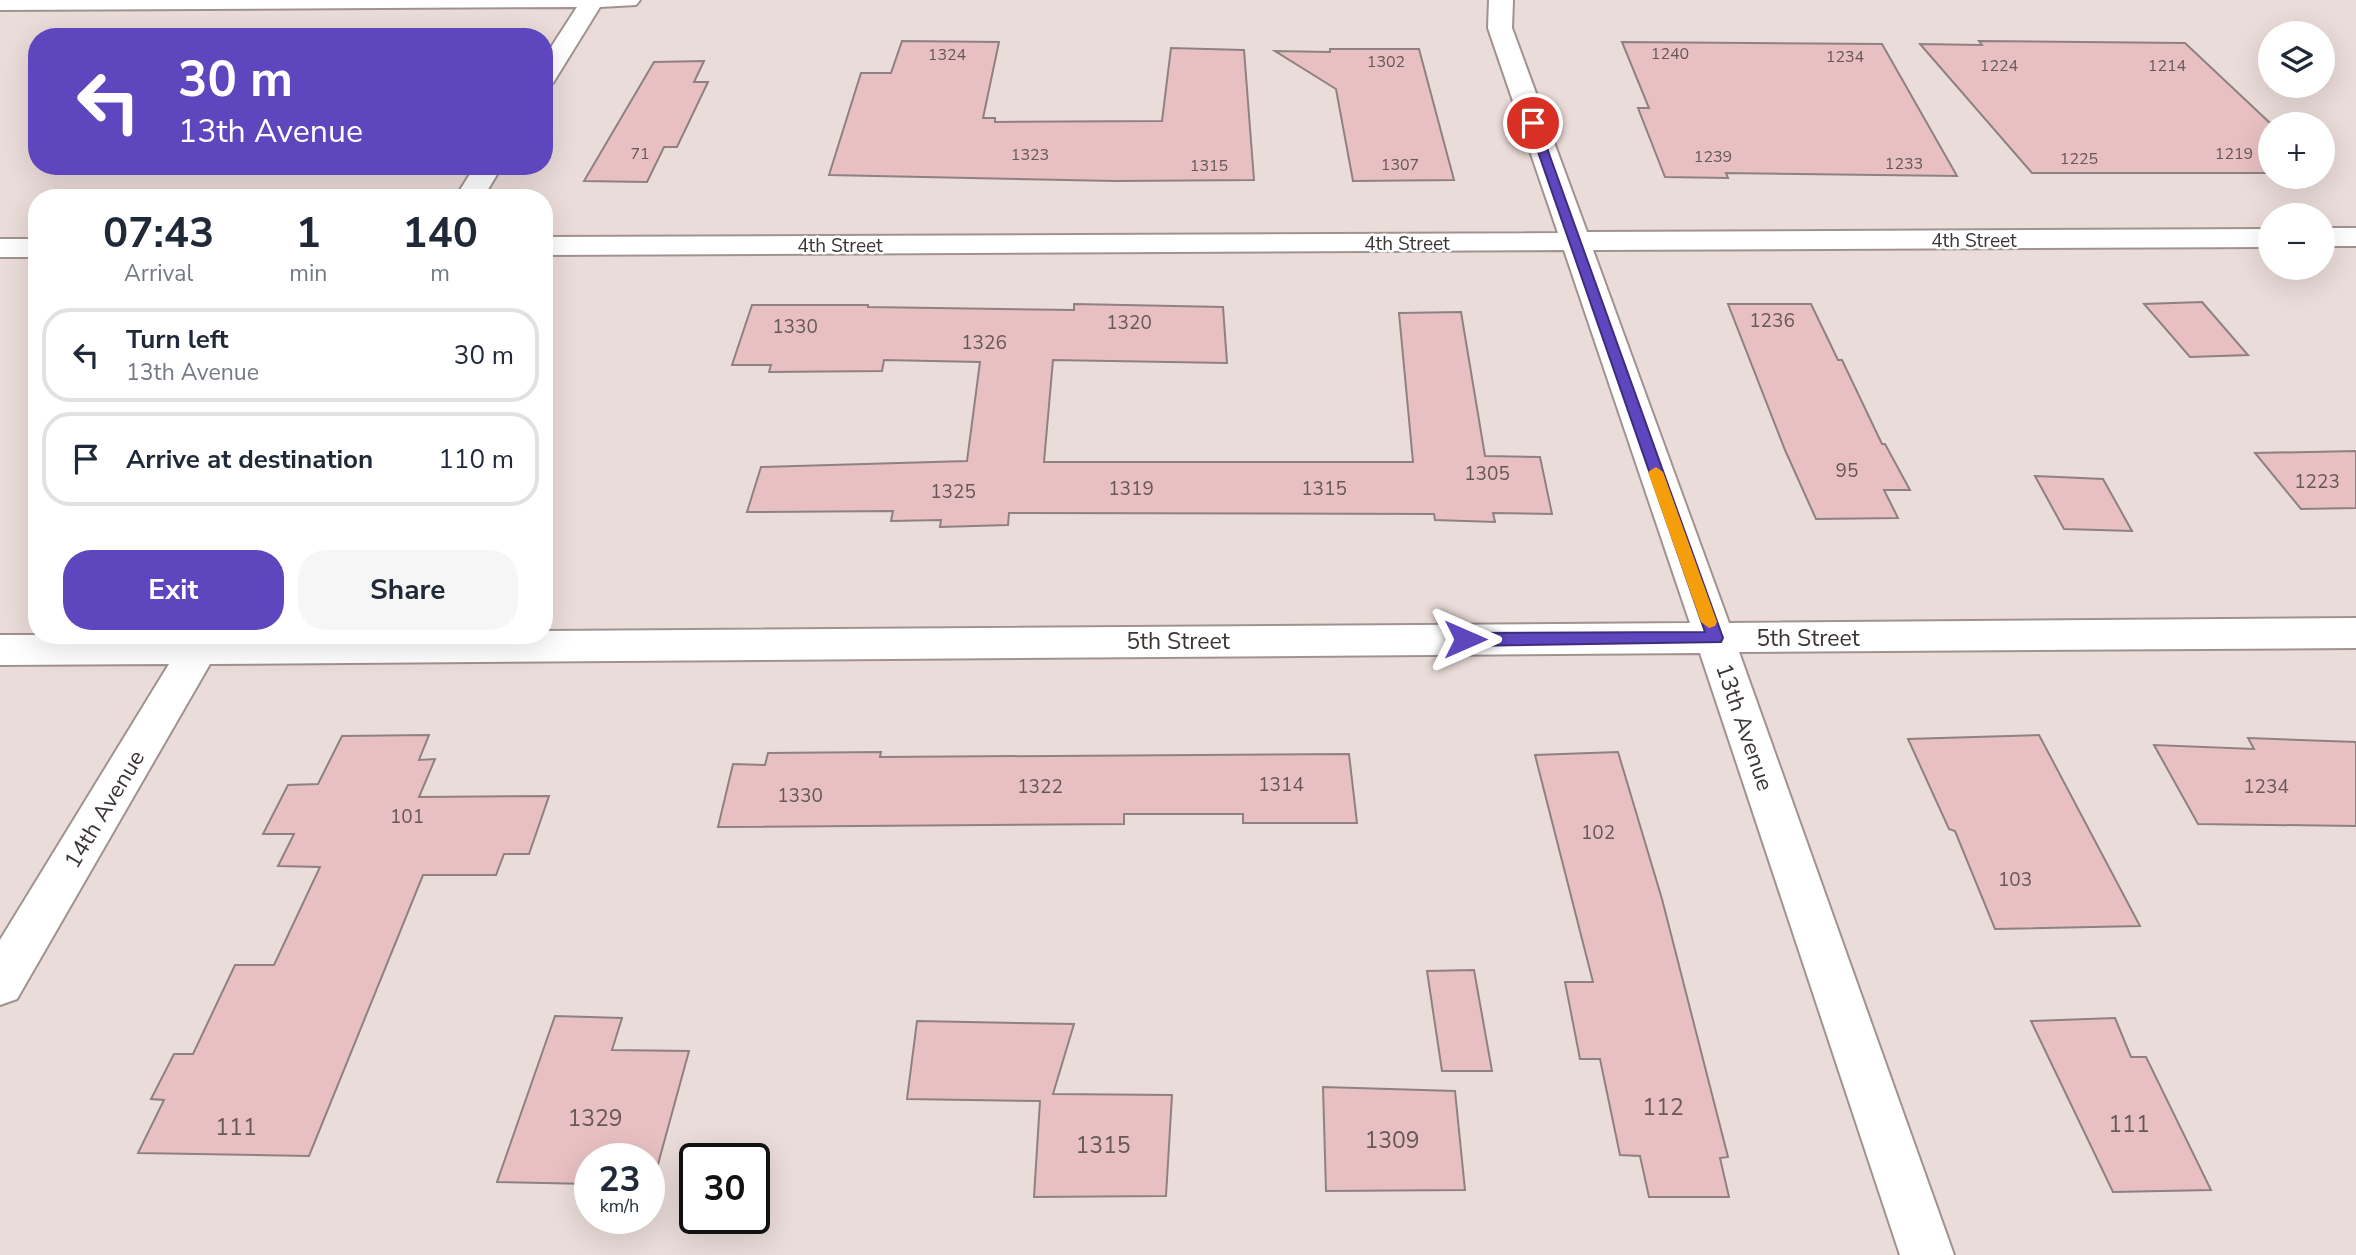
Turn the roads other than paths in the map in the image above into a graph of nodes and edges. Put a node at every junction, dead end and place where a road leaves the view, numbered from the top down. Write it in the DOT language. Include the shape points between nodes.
graph roads {
  1 [pos="593,0"];
  2 [pos="628,0"];
  3 [pos="1501,0"];
  4 [pos="0,3"];
  5 [pos="553,64"];
  6 [pos="2335,237"];
  7 [pos="2356,237"];
  8 [pos="2258,238"];
  9 [pos="1574,242"];
  10 [pos="553,246"];
  11 [pos="0,248"];
  12 [pos="28,248"];
  13 [pos="2356,633"];
  14 [pos="1715,638"];
  15 [pos="553,641"];
  16 [pos="152,644"];
  17 [pos="202,644"];
  18 [pos="0,650"];
  19 [pos="0,983"];
  20 [pos="1927,1255"];
  1 -- 2 [label="street"];
  1 -- 4 [label="street"];
  1 -- 5 [label="street"];
  3 -- 9 [label="street, 13th Avenue" via="1500,28"];
  6 -- 7 [label="street"];
  8 -- 9 [label="street, 4th Street"];
  9 -- 10 [label="street, 4th Street"];
  9 -- 14 [label="street, 13th Avenue"];
  11 -- 12 [label="street"];
  13 -- 14 [label="street, 5th Street"];
  14 -- 15 [label="street, 5th Street"];
  14 -- 20 [label="street, 13th Avenue"];
  16 -- 18 [label="street, 5th Street"];
  17 -- 19 [label="street, 14th Avenue"];
}
